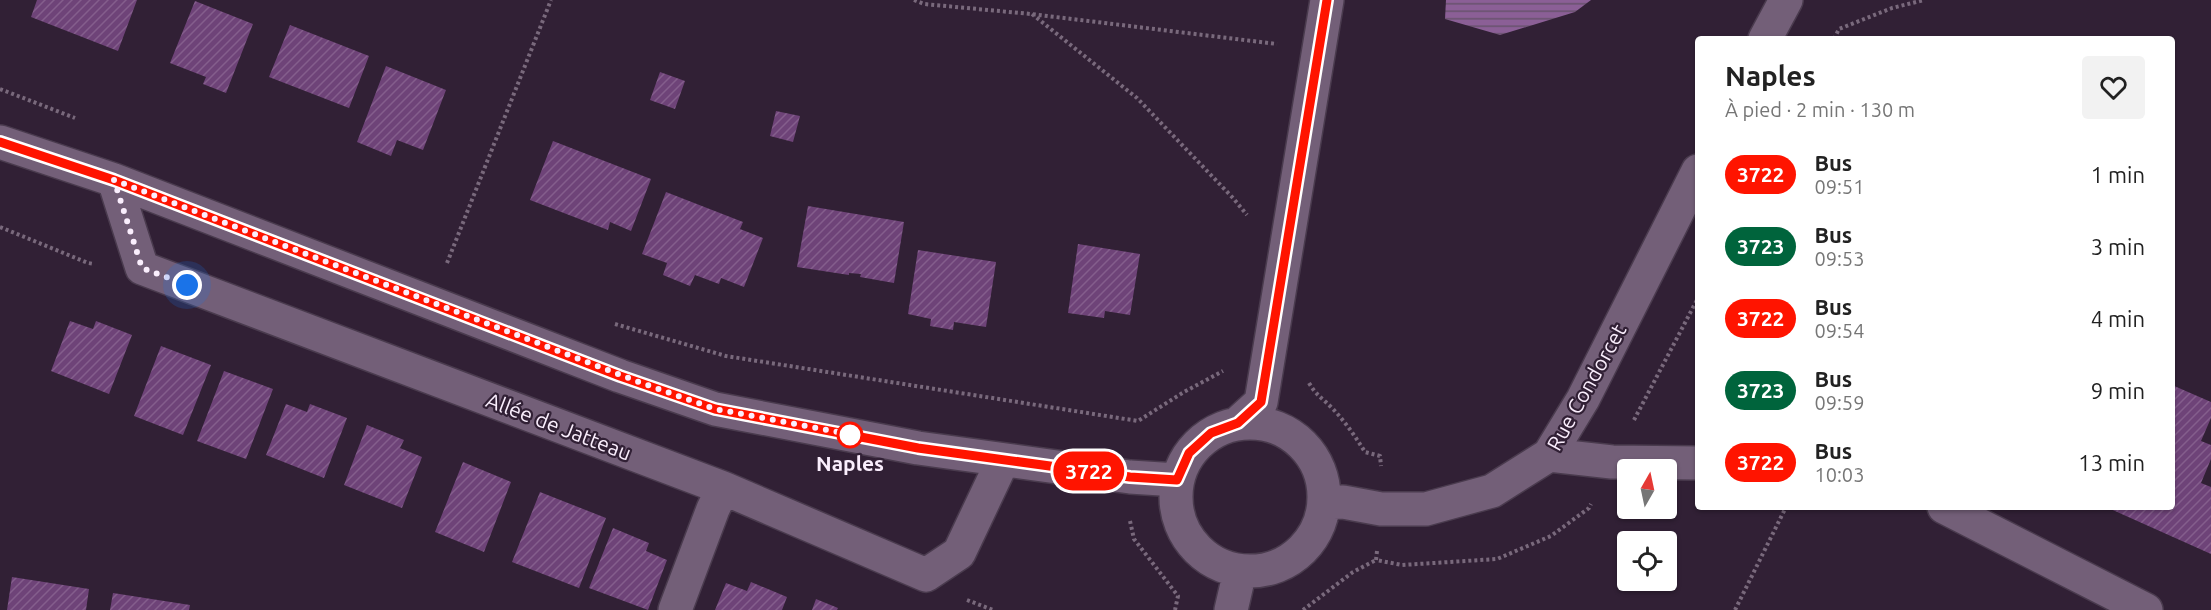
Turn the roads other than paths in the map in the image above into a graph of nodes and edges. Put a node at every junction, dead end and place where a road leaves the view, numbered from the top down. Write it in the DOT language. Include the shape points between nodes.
graph roads {
  1 [pos="1327,0"];
  2 [pos="1786,0"];
  3 [pos="1767,36"];
  4 [pos="0,142"];
  5 [pos="1695,177"];
  6 [pos="114,180"];
  7 [pos="1238,423"];
  8 [pos="1549,455"];
  9 [pos="1003,460"];
  10 [pos="1695,463"];
  11 [pos="1177,480"];
  12 [pos="723,488"];
  13 [pos="1324,503"];
  14 [pos="1950,510"];
  15 [pos="1240,571"];
  16 [pos="675,610"];
  17 [pos="1231,610"];
  18 [pos="2146,610"];
  1 -- 7 [label="street" via="1267,374 1261,402"];
  2 -- 3 [label="street"];
  4 -- 6 [label="street"];
  5 -- 8 [label="street, Rue Condorcet" via="1583,399"];
  6 -- 9 [label="street" via="609,372 715,409 918,448"];
  6 -- 12 [label="street, Allée de Jatteau" via="142,268"];
  7 -- 11 [label="street" via="1211,433 1189,453"];
  7 -- 13 [label="street" via="1268,424 1292,436 1311,454 1322,478"];
  8 -- 10 [label="street" via="1612,462"];
  8 -- 13 [label="street, Rue Condorcet" via="1492,491 1426,509"];
  9 -- 11 [label="street"];
  9 -- 12 [label="street, Allée de Jatteau" via="959,553 926,575"];
  11 -- 15 [label="street" via="1175,504 1182,528 1196,549 1216,564"];
  12 -- 16 [label="street"];
  13 -- 15 [label="street" via="1316,532 1297,555 1270,569"];
  14 -- 18 [label="street"];
  15 -- 17 [label="street"];
}
